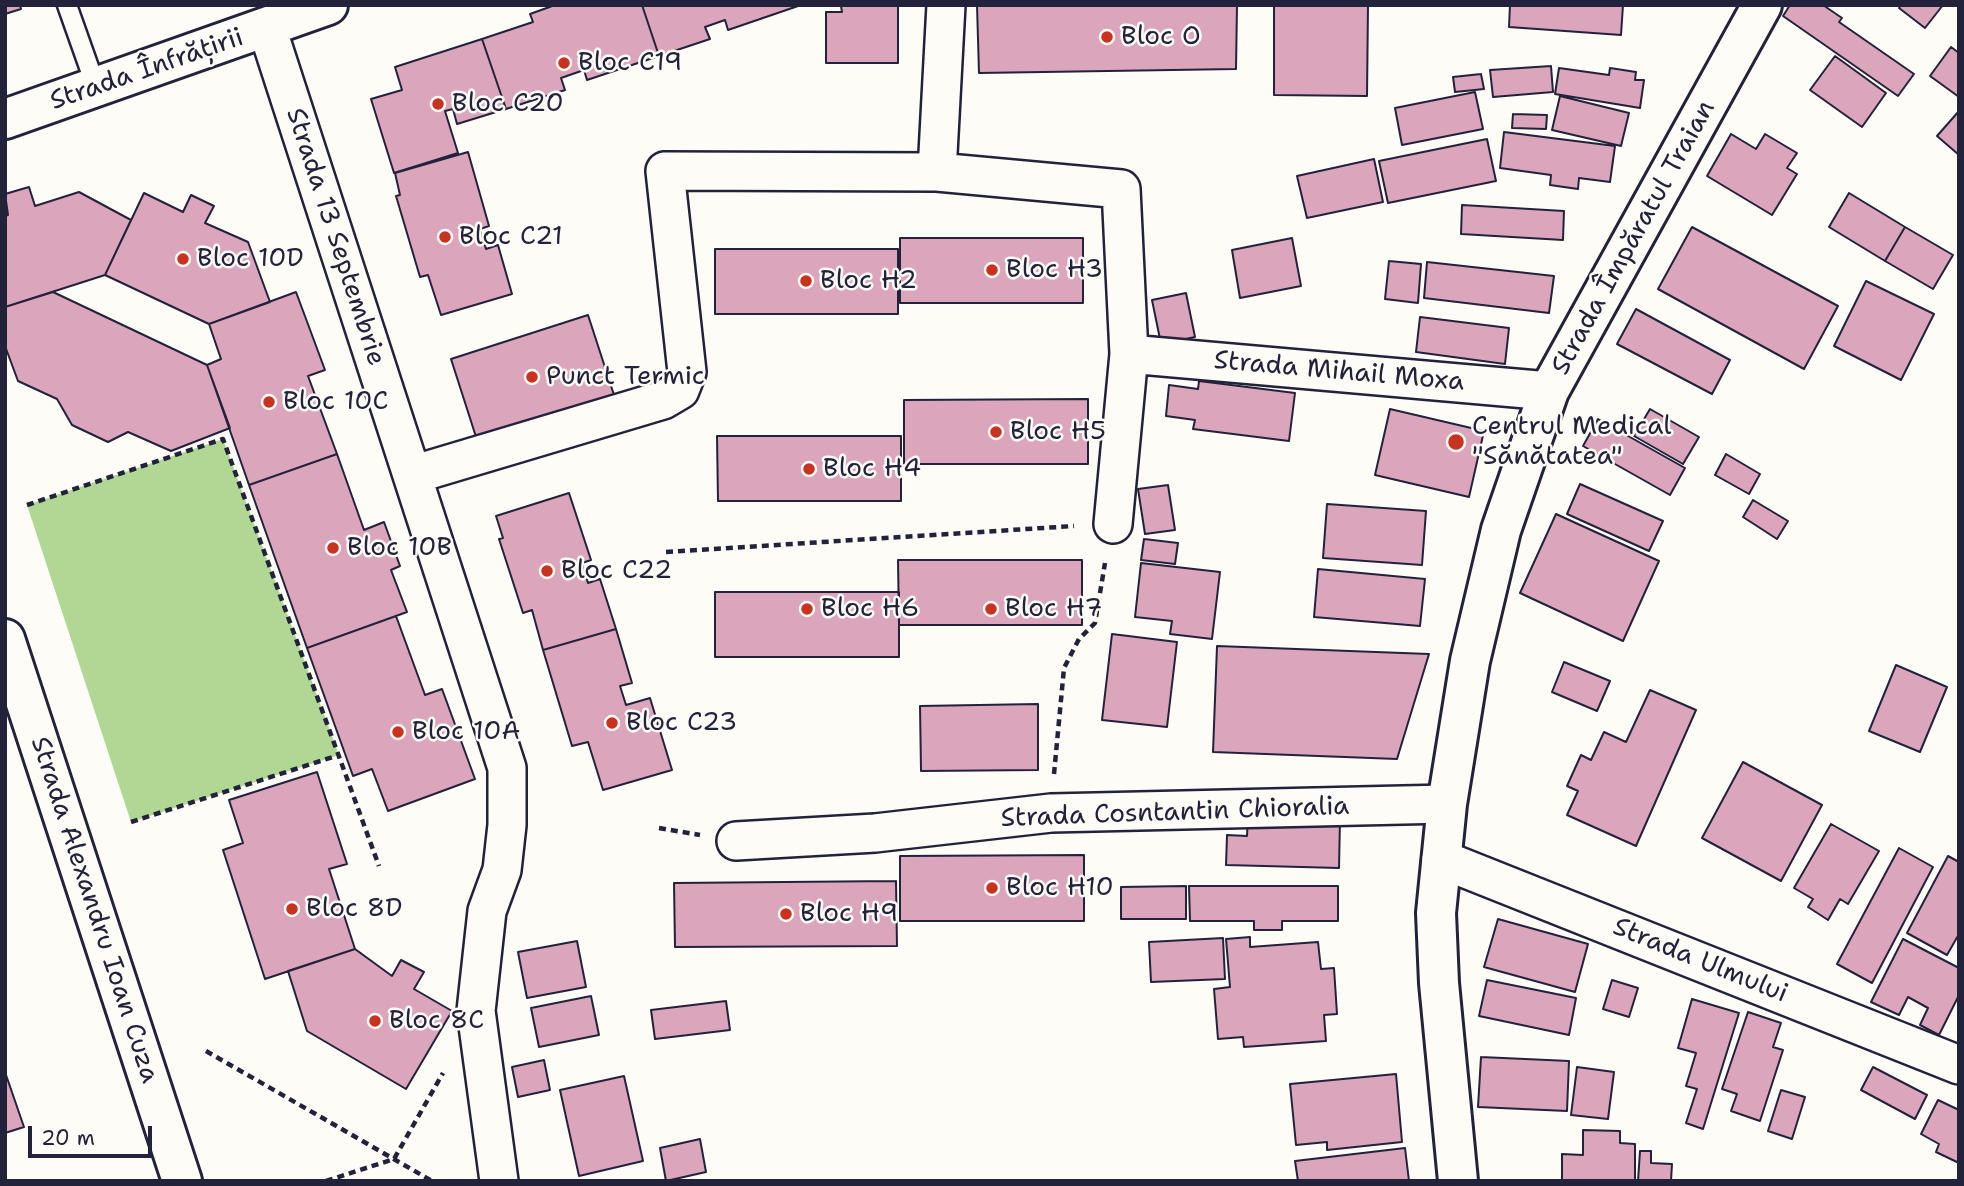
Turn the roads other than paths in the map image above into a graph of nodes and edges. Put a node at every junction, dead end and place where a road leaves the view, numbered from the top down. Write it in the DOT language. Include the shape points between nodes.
graph roads {
  1 [pos="67,5"];
  2 [pos="328,5"];
  3 [pos="946,5"];
  4 [pos="1762,5"];
  5 [pos="267,28"];
  6 [pos="96,88"];
  7 [pos="5,119"];
  8 [pos="937,172"];
  9 [pos="1129,354"];
  10 [pos="1549,391"];
  11 [pos="412,475"];
  12 [pos="1113,524"];
  13 [pos="5,639"];
  14 [pos="1447,804"];
  15 [pos="736,841"];
  16 [pos="1440,859"];
  17 [pos="1959,1065"];
  18 [pos="182,1180"];
  19 [pos="499,1181"];
  20 [pos="1458,1181"];
  1 -- 6 [label="lane"];
  2 -- 5 [label="street, Strada Înfrățirii"];
  3 -- 8 [label="street"];
  4 -- 10 [label="street, Strada Împăratul Traian"];
  5 -- 6 [label="street, Strada Înfrățirii"];
  5 -- 11 [label="street, Strada 13 Septembrie"];
  6 -- 7 [label="street, Strada Înfrățirii"];
  8 -- 9 [label="street" via="1121,189"];
  8 -- 11 [label="street" via="665,171 687,372 680,390 663,400"];
  9 -- 10 [label="street, Strada Mihail Moxa"];
  9 -- 12 [label="street"];
  10 -- 14 [label="street, Strada Împăratul Traian" via="1501,530 1470,661"];
  11 -- 19 [label="street, Strada 13 Septembrie" via="507,768 502,870 487,911 476,1011"];
  13 -- 18 [label="street, Strada Alexandru Ioan Cuza"];
  14 -- 15 [label="street, Strada Cosntantin Chioralia" via="1051,813 876,833"];
  14 -- 16 [label="street, Strada Împăratul Traian"];
  16 -- 17 [label="street, Strada Ulmului"];
  16 -- 20 [label="street, Strada Împăratul Traian" via="1436,913 1439,983"];
}
